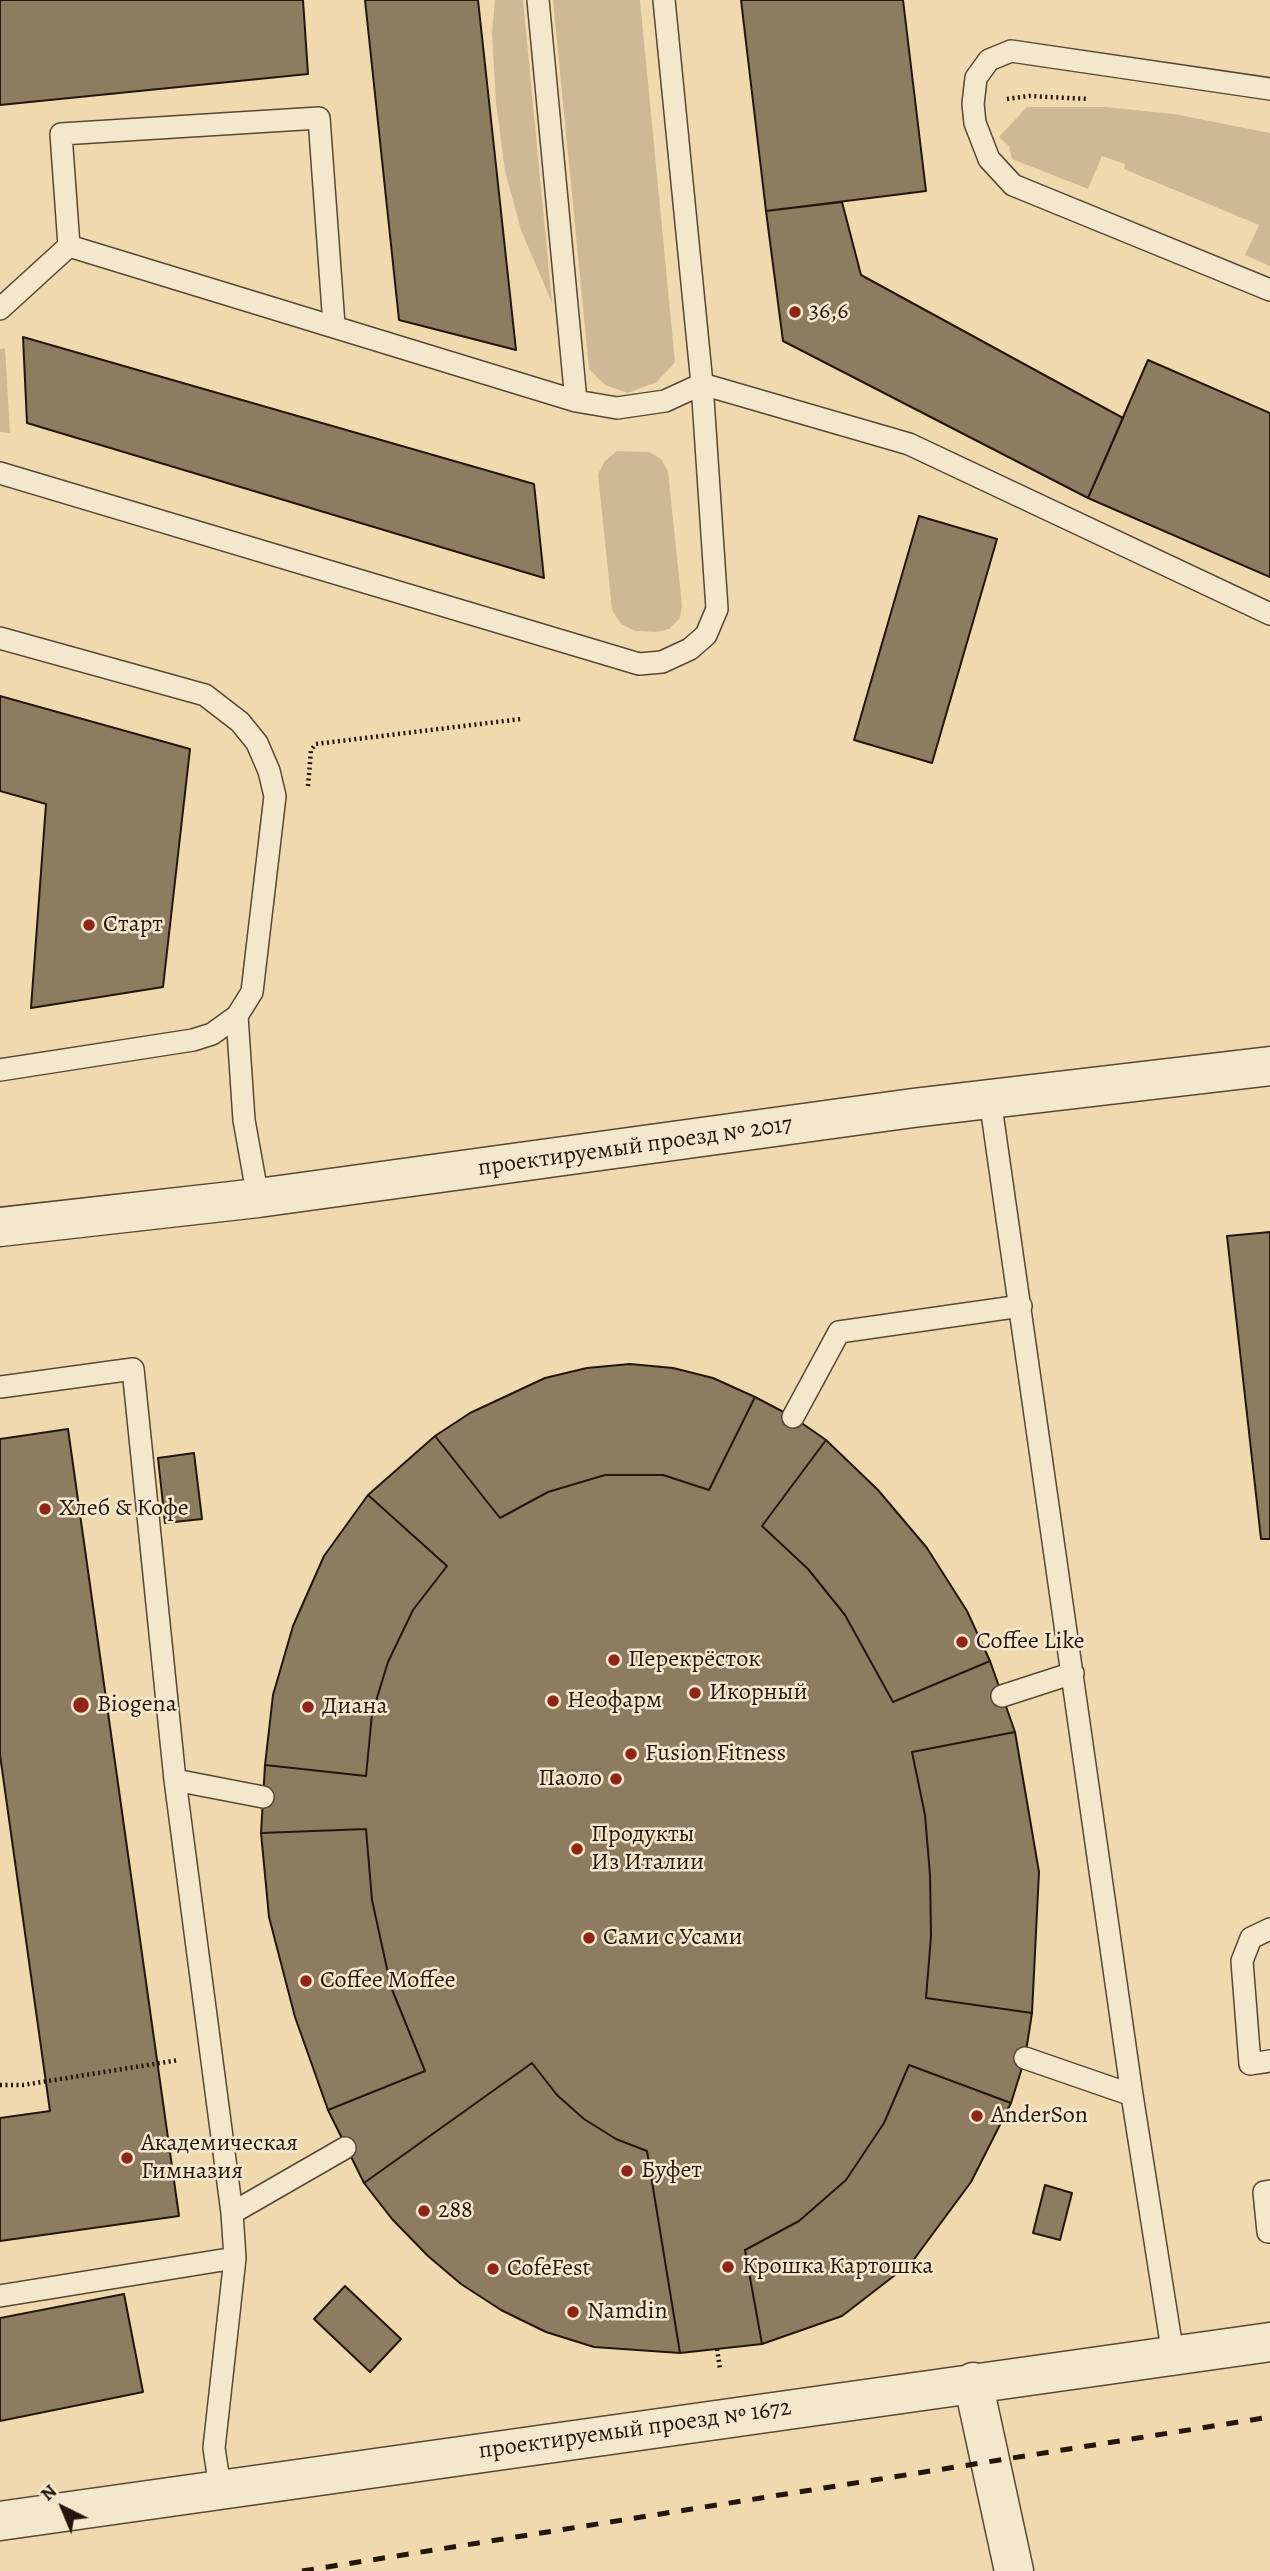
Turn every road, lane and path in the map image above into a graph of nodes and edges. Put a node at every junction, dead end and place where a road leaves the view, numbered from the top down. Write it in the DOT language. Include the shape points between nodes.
graph roads {
  1 [pos="538,0"];
  2 [pos="664,0"];
  3 [pos="1270,89"];
  4 [pos="1098,100"];
  5 [pos="973,104"];
  6 [pos="69,246"];
  7 [pos="1270,290"];
  8 [pos="0,309"];
  9 [pos="334,325"];
  10 [pos="702,384"];
  11 [pos="576,401"];
  12 [pos="0,472"];
  13 [pos="1270,614"];
  14 [pos="0,638"];
  15 [pos="521,719"];
  16 [pos="310,762"];
  17 [pos="237,1016"];
  18 [pos="1270,1066"];
  19 [pos="0,1070"];
  20 [pos="990,1099"];
  21 [pos="258,1198"];
  22 [pos="0,1227"];
  23 [pos="1021,1306"];
  24 [pos="0,1387"];
  25 [pos="793,1417"];
  26 [pos="1073,1672"];
  27 [pos="1002,1696"];
  28 [pos="175,1780"];
  29 [pos="263,1797"];
  30 [pos="1270,1929"];
  31 [pos="211,2055"];
  32 [pos="1024,2058"];
  33 [pos="1270,2062"];
  34 [pos="0,2085"];
  35 [pos="1132,2095"];
  36 [pos="345,2148"];
  37 [pos="1270,2191"];
  38 [pos="232,2213"];
  39 [pos="1268,2232"];
  40 [pos="235,2258"];
  41 [pos="0,2296"];
  42 [pos="1270,2342"];
  43 [pos="718,2349"];
  44 [pos="1173,2355"];
  45 [pos="720,2369"];
  46 [pos="974,2382"];
  47 [pos="220,2488"];
  48 [pos="0,2521"];
  49 [pos="1014,2571"];
  1 -- 11 [label="lane"];
  2 -- 10 [label="lane"];
  3 -- 5 [label="lane" via="1011,51 989,60 976,78"];
  4 -- 5 [label="path" via="1029,96"];
  5 -- 7 [label="lane" via="975,124 989,159 1013,185"];
  6 -- 8 [label="lane"];
  6 -- 9 [label="lane"];
  6 -- 9 [label="lane" via="61,134 319,118"];
  9 -- 11 [label="lane"];
  10 -- 11 [label="lane" via="665,401 617,408"];
  10 -- 12 [label="lane" via="717,609 706,635 690,649 662,662 639,664"];
  10 -- 13 [label="lane" via="909,444"];
  14 -- 17 [label="lane" via="205,695 240,722 257,743 275,796 253,992"];
  15 -- 16 [label="path" via="316,744"];
  17 -- 19 [label="lane" via="212,1034 193,1040"];
  17 -- 21 [label="lane" via="244,1120"];
  18 -- 20 [label="street, проектируемый проезд № 2017"];
  20 -- 21 [label="street, проектируемый проезд № 2017"];
  20 -- 23 [label="lane"];
  21 -- 22 [label="street, проектируемый проезд № 2017"];
  23 -- 25 [label="lane" via="839,1332"];
  23 -- 26 [label="lane"];
  24 -- 28 [label="lane" via="132,1369"];
  26 -- 27 [label="lane"];
  26 -- 35 [label="lane"];
  28 -- 29 [label="lane"];
  28 -- 31 [label="lane"];
  30 -- 33 [label="lane" via="1251,1938 1242,1961 1250,2064"];
  31 -- 34 [label="path"];
  31 -- 38 [label="lane"];
  32 -- 35 [label="lane"];
  35 -- 44 [label="lane"];
  36 -- 38 [label="lane"];
  37 -- 39 [label="lane" via="1264,2192"];
  38 -- 40 [label="lane"];
  40 -- 41 [label="lane"];
  40 -- 47 [label="lane" via="214,2448"];
  42 -- 44 [label="street, проектируемый проезд № 1672"];
  43 -- 45 [label="path"];
  44 -- 46 [label="street, проектируемый проезд № 1672"];
  46 -- 47 [label="street, проектируемый проезд № 1672"];
  46 -- 49 [label="street"];
  47 -- 48 [label="street, проектируемый проезд № 1672"];
}
